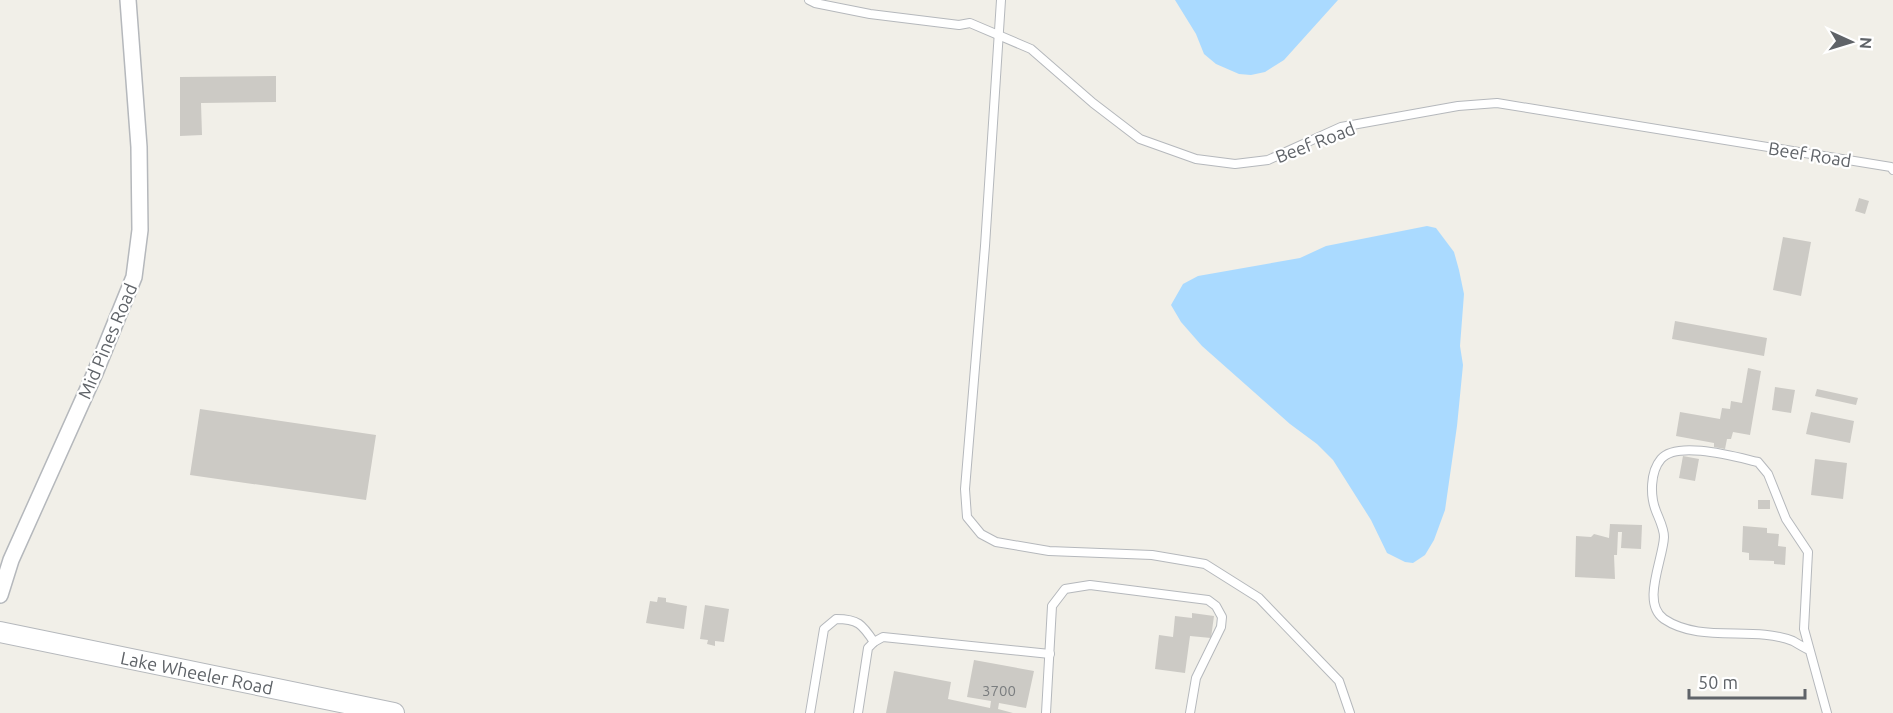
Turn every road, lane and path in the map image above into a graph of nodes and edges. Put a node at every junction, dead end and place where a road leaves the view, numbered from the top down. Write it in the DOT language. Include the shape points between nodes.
graph roads {
  1 [pos="808,0"];
  2 [pos="1001,0"];
  3 [pos="132,1"];
  4 [pos="999,34"];
  5 [pos="1893,170"];
  6 [pos="0,595"];
  7 [pos="0,632"];
  8 [pos="874,642"];
  9 [pos="1809,650"];
  10 [pos="1050,654"];
  11 [pos="394,713"];
  12 [pos="810,713"];
  13 [pos="858,713"];
  14 [pos="1047,713"];
  15 [pos="1190,713"];
  16 [pos="1350,713"];
  17 [pos="1827,713"];
  1 -- 4 [label="lane, Beef Road" via="870,14 970,23"];
  2 -- 4 [label="lane"];
  3 -- 6 [label="street, Mid Pines Road" via="140,230 134,277 11,560"];
  4 -- 5 [label="lane, Beef Road" via="1030,49 1140,139 1196,159 1235,164 1268,160 1341,128 1458,106 1497,103"];
  4 -- 16 [label="lane" via="965,489 967,517 981,534 996,543 1049,551 1152,555 1205,564 1259,598 1275,614 1339,681"];
  7 -- 11 [label="street, Lake Wheeler Road"];
  8 -- 10 [label="lane" via="883,637"];
  8 -- 12 [label="lane" via="852,619 836,619 824,629"];
  8 -- 13 [label="lane" via="868,648"];
  9 -- 9 [label="lane" via="1774,637 1679,627 1661,617 1653,600 1664,533 1652,492 1654,472 1661,458 1674,451 1693,450 1758,462 1768,474 1786,519 1808,552 1804,629"];
  9 -- 17 [label="lane"];
  10 -- 14 [label="lane"];
  10 -- 15 [label="lane" via="1052,606 1065,589 1090,585 1208,600 1222,617 1221,627 1196,678"];
}
